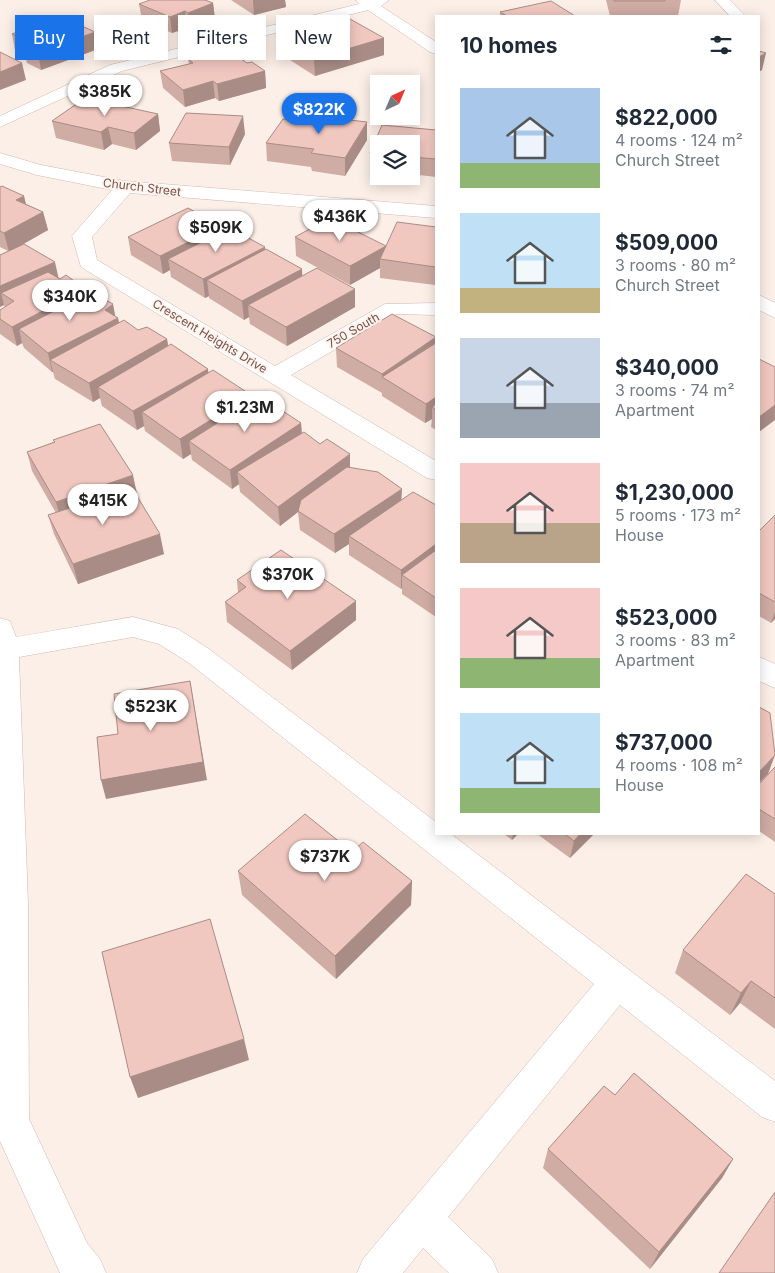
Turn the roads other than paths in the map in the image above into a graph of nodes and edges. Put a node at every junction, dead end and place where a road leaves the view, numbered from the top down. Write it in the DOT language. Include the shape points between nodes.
graph roads {
  1 [pos="722,0"];
  2 [pos="372,2"];
  3 [pos="737,15"];
  4 [pos="435,47"];
  5 [pos="0,122"];
  6 [pos="0,158"];
  7 [pos="124,187"];
  8 [pos="435,212"];
  9 [pos="760,302"];
  10 [pos="435,309"];
  11 [pos="775,312"];
  12 [pos="275,374"];
  13 [pos="435,471"];
  14 [pos="2,639"];
  15 [pos="760,669"];
  16 [pos="775,678"];
  17 [pos="617,982"];
  18 [pos="775,1104"];
  19 [pos="423,1220"];
  20 [pos="86,1273"];
  21 [pos="378,1273"];
  22 [pos="478,1273"];
  1 -- 3 [label="street"];
  2 -- 4 [label="street"];
  2 -- 5 [label="street" via="116,68"];
  6 -- 7 [label="street, Church Street" via="37,170"];
  7 -- 8 [label="street, Church Street"];
  7 -- 12 [label="street, Crescent Heights Drive" via="82,236 88,263"];
  9 -- 11 [label="street"];
  10 -- 12 [label="street, 750 South" via="392,308"];
  12 -- 13 [label="street, Crescent Heights Drive"];
  14 -- 17 [label="street" via="133,627 168,636 200,656"];
  14 -- 20 [label="street" via="12,904 10,1121 73,1257"];
  15 -- 16 [label="street"];
  17 -- 18 [label="street"];
  17 -- 19 [label="street"];
  19 -- 21 [label="street"];
  19 -- 22 [label="street"];
}
